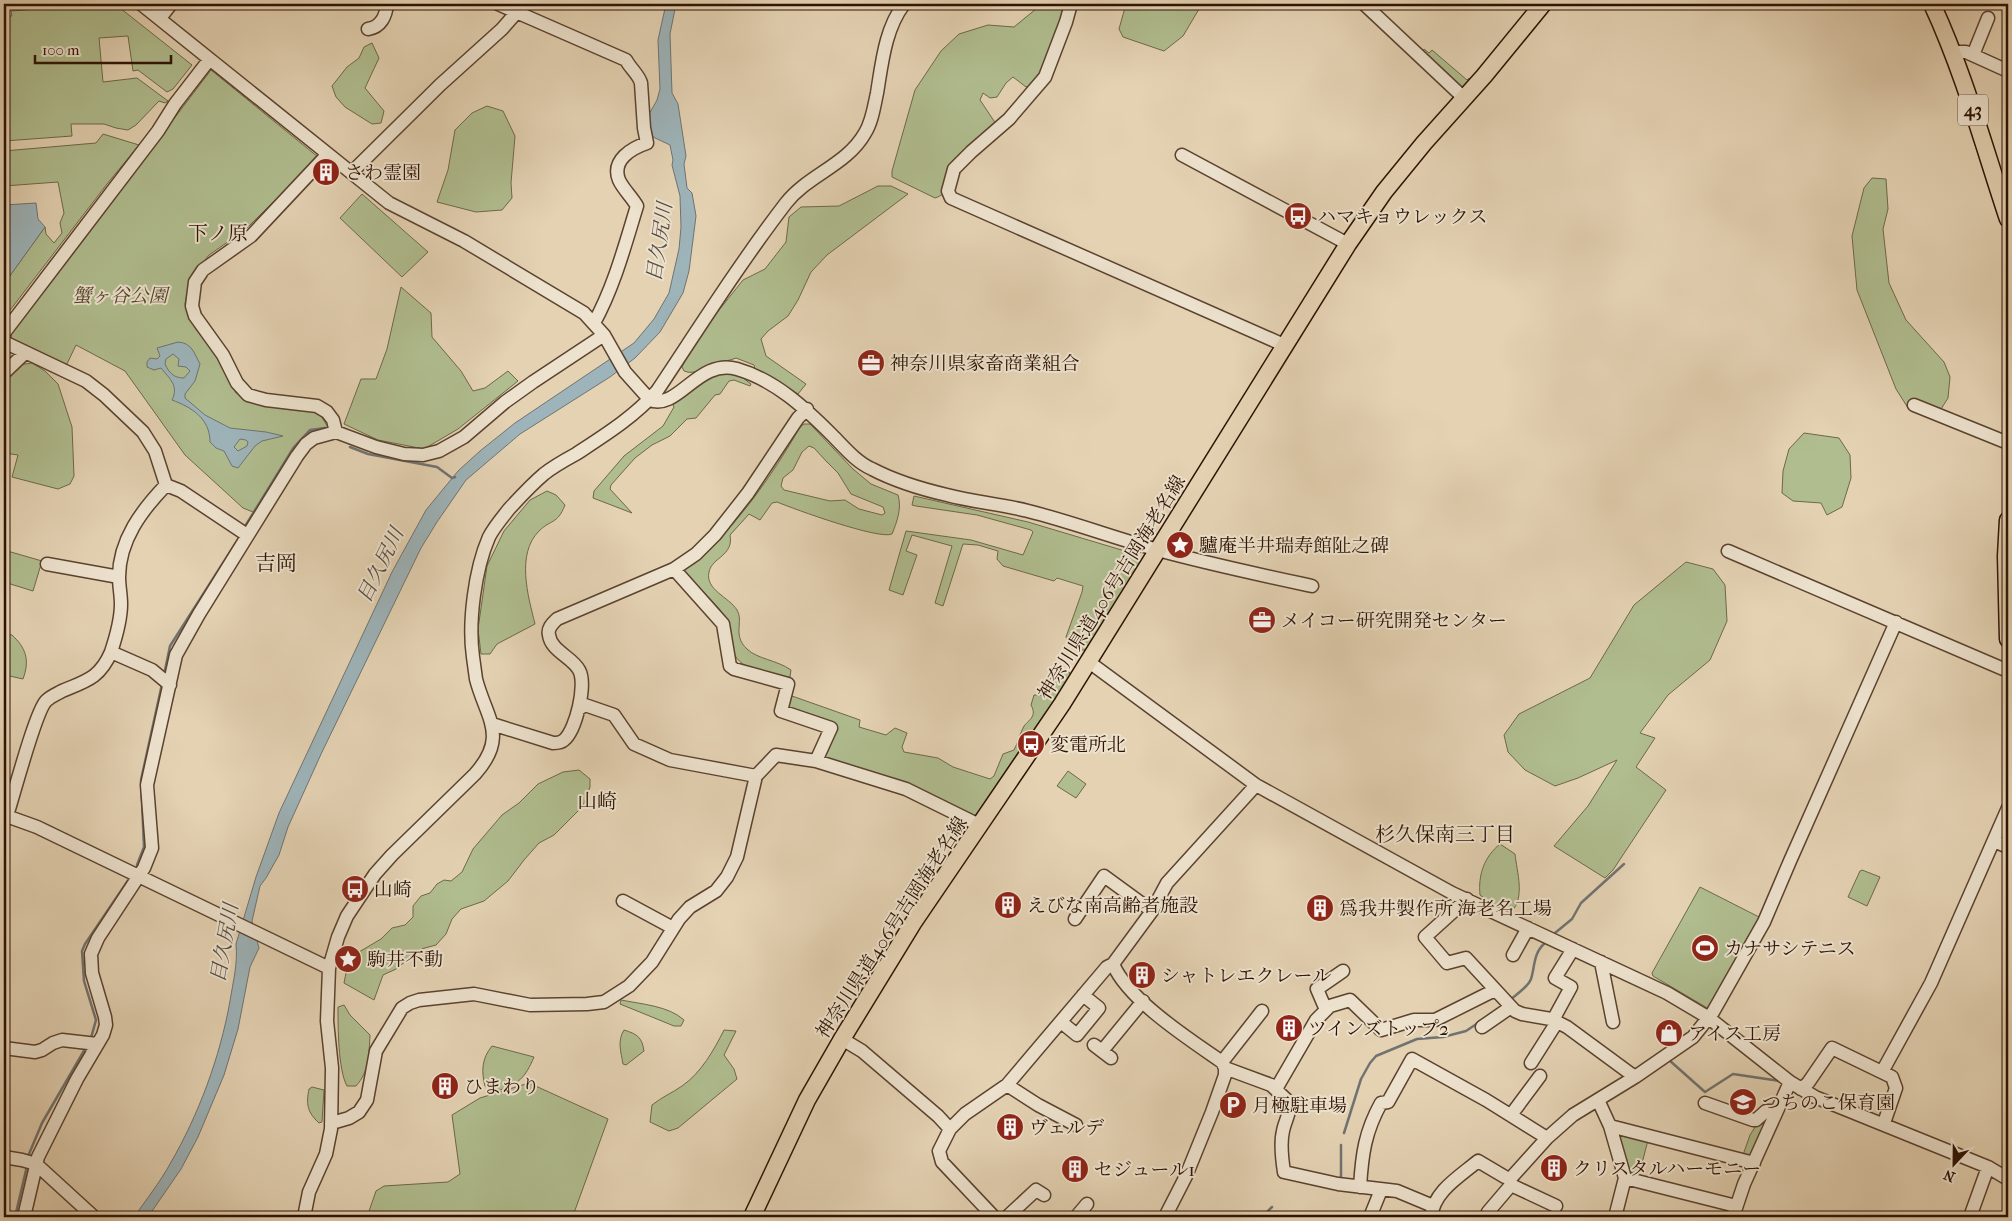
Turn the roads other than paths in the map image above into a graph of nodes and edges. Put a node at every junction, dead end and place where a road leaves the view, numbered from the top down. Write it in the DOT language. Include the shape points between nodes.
graph roads {
  1 [pos="141,4"];
  2 [pos="171,4"];
  3 [pos="387,4"];
  4 [pos="498,4"];
  5 [pos="904,4"];
  6 [pos="1071,4"];
  7 [pos="1364,4"];
  8 [pos="1542,4"];
  9 [pos="1932,4"];
  10 [pos="520,8"];
  11 [pos="160,18"];
  12 [pos="1988,18"];
  13 [pos="368,28"];
  14 [pos="1953,52"];
  15 [pos="1972,55"];
  16 [pos="209,60"];
  17 [pos="2008,71"];
  18 [pos="1464,98"];
  19 [pos="327,154"];
  20 [pos="1182,155"];
  21 [pos="352,172"];
  22 [pos="2005,194"];
  23 [pos="2008,219"];
  24 [pos="1348,244"];
  25 [pos="594,323"];
  26 [pos="4,333"];
  27 [pos="606,338"];
  28 [pos="4,342"];
  29 [pos="1284,345"];
  30 [pos="25,353"];
  31 [pos="4,373"];
  32 [pos="650,400"];
  33 [pos="1914,405"];
  34 [pos="807,410"];
  35 [pos="336,432"];
  36 [pos="2008,443"];
  37 [pos="166,485"];
  38 [pos="2008,520"];
  39 [pos="247,535"];
  40 [pos="1159,550"];
  41 [pos="1728,551"];
  42 [pos="47,564"];
  43 [pos="674,569"];
  44 [pos="119,577"];
  45 [pos="2007,585"];
  46 [pos="1312,586"];
  47 [pos="1896,622"];
  48 [pos="2008,640"];
  49 [pos="110,652"];
  50 [pos="1089,662"];
  51 [pos="2008,670"];
  52 [pos="170,685"];
  53 [pos="579,709"];
  54 [pos="492,724"];
  55 [pos="816,761"];
  56 [pos="756,776"];
  57 [pos="1256,785"];
  58 [pos="2008,808"];
  59 [pos="4,818"];
  60 [pos="979,825"];
  61 [pos="1994,841"];
  62 [pos="2008,847"];
  63 [pos="140,875"];
  64 [pos="1467,900"];
  65 [pos="623,901"];
  66 [pos="1152,911"];
  67 [pos="1075,919"];
  68 [pos="673,928"];
  69 [pos="1528,928"];
  70 [pos="1573,949"];
  71 [pos="1513,955"];
  72 [pos="1601,962"];
  73 [pos="1113,964"];
  74 [pos="329,968"];
  75 [pos="1343,972"];
  76 [pos="1495,990"];
  77 [pos="1084,995"];
  78 [pos="1143,1001"];
  79 [pos="1511,1007"];
  80 [pos="1326,1010"];
  81 [pos="1262,1011"];
  82 [pos="1709,1018"];
  83 [pos="1555,1021"];
  84 [pos="1061,1022"];
  85 [pos="1613,1022"];
  86 [pos="1482,1027"];
  87 [pos="842,1039"];
  88 [pos="97,1044"];
  89 [pos="4,1048"];
  90 [pos="1102,1051"];
  91 [pos="1531,1063"];
  92 [pos="1223,1065"];
  93 [pos="1882,1072"];
  94 [pos="1540,1076"];
  95 [pos="1635,1077"];
  96 [pos="1790,1082"];
  97 [pos="1007,1085"];
  98 [pos="1276,1089"];
  99 [pos="1802,1089"];
  100 [pos="1598,1100"];
  101 [pos="1705,1103"];
  102 [pos="1775,1111"];
  103 [pos="1511,1115"];
  104 [pos="332,1123"];
  105 [pos="1884,1123"];
  106 [pos="1076,1125"];
  107 [pos="1610,1126"];
  108 [pos="950,1129"];
  109 [pos="1547,1138"];
  110 [pos="4,1157"];
  111 [pos="1754,1163"];
  112 [pos="36,1164"];
  113 [pos="1988,1166"];
  114 [pos="1625,1178"];
  115 [pos="2008,1179"];
  116 [pos="1511,1182"];
  117 [pos="1360,1187"];
  118 [pos="1381,1190"];
  119 [pos="1044,1195"];
  120 [pos="1556,1206"];
  121 [pos="1432,1212"];
  122 [pos="1734,1212"];
  123 [pos="24,1217"];
  124 [pos="94,1217"];
  125 [pos="304,1217"];
  126 [pos="752,1217"];
  127 [pos="994,1217"];
  128 [pos="1006,1217"];
  129 [pos="1165,1217"];
  130 [pos="1370,1217"];
  131 [pos="1493,1217"];
  132 [pos="1615,1217"];
  133 [pos="1970,1217"];
  1 -- 11 [label="street"];
  2 -- 11 [label="street"];
  3 -- 13 [label="street" via="382,20 375,28"];
  4 -- 10 [label="street"];
  5 -- 32 [label="street" via="895,16 890,32 874,111 866,132 845,158 811,179 788,202"];
  6 -- 29 [label="street" via="1045,77 1009,120 954,169 949,195"];
  7 -- 18 [label="street"];
  8 -- 18 [label="main road, 神奈川県道406号吉岡海老名線"];
  9 -- 14 [label="main road, 43"];
  10 -- 21 [label="street"];
  10 -- 25 [label="street" via="626,60 641,83 647,143 628,152 617,167 618,178 637,206 604,305"];
  11 -- 16 [label="street"];
  12 -- 15 [label="street"];
  14 -- 15 [label="street"];
  14 -- 22 [label="main road, 43"];
  15 -- 17 [label="street"];
  16 -- 19 [label="street"];
  16 -- 26 [label="street"];
  18 -- 24 [label="main road, 神奈川県道406号吉岡海老名線" via="1384,192"];
  19 -- 21 [label="street"];
  19 -- 35 [label="street" via="251,236 203,270 195,282 192,306 237,383 248,395 317,406 327,412"];
  20 -- 24 [label="street"];
  21 -- 25 [label="street" via="394,207 492,257 575,307"];
  22 -- 23 [label="main road, 43"];
  24 -- 29 [label="main road, 神奈川県道406号吉岡海老名線"];
  25 -- 27 [label="street"];
  27 -- 32 [label="street" via="625,372"];
  27 -- 35 [label="street" via="532,382 464,437 439,451 423,455 404,454 376,448"];
  28 -- 30 [label="street"];
  29 -- 40 [label="main road, 神奈川県道406号吉岡海老名線"];
  30 -- 31 [label="street"];
  30 -- 37 [label="street" via="86,381 133,421 155,451"];
  32 -- 34 [label="street" via="669,400 715,368 727,367 754,376"];
  32 -- 54 [label="street" via="608,433 545,473 501,518 490,536 477,573 472,654 476,680"];
  33 -- 36 [label="street"];
  34 -- 40 [label="street" via="871,469 947,496 1028,511"];
  34 -- 43 [label="street" via="798,418 748,493 715,535"];
  35 -- 39 [label="street" via="321,435 306,444"];
  37 -- 39 [label="street" via="181,490"];
  37 -- 44 [label="street" via="130,531 124,544"];
  38 -- 45 [label="main road"];
  39 -- 52 [label="street" via="183,641 176,655"];
  40 -- 46 [label="street"];
  40 -- 50 [label="main road, 神奈川県道406号吉岡海老名線"];
  41 -- 47 [label="street"];
  42 -- 44 [label="street"];
  43 -- 53 [label="street" via="552,624 549,637 579,670 582,679"];
  43 -- 55 [label="street" via="723,624 730,666 788,684 781,711 831,728"];
  44 -- 49 [label="street" via="120,613"];
  45 -- 48 [label="main road"];
  47 -- 51 [label="street"];
  47 -- 82 [label="street" via="1764,922"];
  49 -- 52 [label="street" via="152,670"];
  49 -- 59 [label="street" via="99,674 54,695 41,707"];
  50 -- 57 [label="street"];
  50 -- 60 [label="main road, 神奈川県道406号吉岡海老名線"];
  52 -- 63 [label="street" via="148,785 152,848"];
  53 -- 54 [label="street" via="565,740 560,742 553,743"];
  53 -- 56 [label="street" via="585,705 614,715 634,744 658,756"];
  54 -- 74 [label="street" via="492,745 485,764 375,874 347,916"];
  55 -- 56 [label="street" via="776,756"];
  55 -- 60 [label="street" via="906,789"];
  56 -- 68 [label="street" via="737,857 727,877 716,891 690,907"];
  57 -- 64 [label="street"];
  57 -- 66 [label="street" via="1168,883"];
  58 -- 61 [label="street"];
  59 -- 63 [label="street" via="37,827"];
  60 -- 87 [label="main road, 神奈川県道406号吉岡海老名線" via="913,923"];
  61 -- 62 [label="street"];
  61 -- 93 [label="street" via="1931,983"];
  63 -- 74 [label="street"];
  63 -- 88 [label="street" via="91,954 92,973 106,1025"];
  64 -- 69 [label="street"];
  64 -- 76 [label="street" via="1425,937 1447,964 1466,958"];
  65 -- 68 [label="street"];
  66 -- 67 [label="street" via="1104,876"];
  66 -- 73 [label="street"];
  68 -- 104 [label="street" via="652,962 629,986 604,1002 530,1005 474,994 410,1003 402,1008 376,1051 363,1106 349,1118"];
  69 -- 70 [label="street"];
  69 -- 71 [label="street"];
  70 -- 72 [label="street"];
  70 -- 83 [label="street" via="1555,978 1571,987"];
  72 -- 82 [label="street" via="1667,992"];
  72 -- 85 [label="street"];
  73 -- 77 [label="street"];
  73 -- 78 [label="street" via="1118,975"];
  74 -- 104 [label="street" via="327,1020 332,1068"];
  75 -- 80 [label="street" via="1317,989"];
  76 -- 79 [label="street"];
  76 -- 80 [label="street" via="1435,1020 1414,1020 1381,1030 1350,1000"];
  77 -- 84 [label="street"];
  77 -- 84 [label="street" via="1099,1008 1077,1035"];
  78 -- 90 [label="street"];
  78 -- 92 [label="street" via="1170,1026"];
  79 -- 83 [label="street" via="1522,1014"];
  79 -- 86 [label="street"];
  80 -- 98 [label="street" via="1316,1020"];
  81 -- 92 [label="street"];
  82 -- 95 [label="street" via="1692,1037"];
  82 -- 96 [label="street"];
  83 -- 91 [label="street"];
  83 -- 95 [label="street" via="1568,1026"];
  84 -- 97 [label="street"];
  87 -- 108 [label="street" via="862,1051"];
  87 -- 126 [label="main road, 神奈川県道406号吉岡海老名線" via="807,1100"];
  88 -- 89 [label="street" via="62,1040 35,1052"];
  88 -- 112 [label="street" via="52,1126"];
  92 -- 98 [label="street"];
  92 -- 129 [label="street" via="1225,1075 1212,1112"];
  93 -- 99 [label="street" via="1832,1048"];
  93 -- 105 [label="street" via="1892,1077 1896,1088"];
  94 -- 103 [label="street"];
  95 -- 100 [label="street"];
  96 -- 99 [label="street"];
  96 -- 102 [label="street"];
  97 -- 106 [label="street"];
  97 -- 108 [label="street" via="965,1114"];
  98 -- 117 [label="street" via="1290,1103 1283,1130 1284,1172"];
  99 -- 105 [label="street" via="1829,1103"];
  100 -- 107 [label="street"];
  100 -- 109 [label="street" via="1573,1115"];
  101 -- 102 [label="street" via="1753,1120 1766,1111"];
  102 -- 111 [label="street"];
  103 -- 109 [label="street"];
  103 -- 117 [label="street" via="1412,1059 1388,1102 1381,1103 1370,1123 1364,1142"];
  104 -- 125 [label="street" via="326,1154 309,1192"];
  105 -- 113 [label="street"];
  107 -- 111 [label="street"];
  107 -- 114 [label="street"];
  108 -- 127 [label="street" via="938,1151 942,1162"];
  109 -- 116 [label="street"];
  110 -- 112 [label="street"];
  111 -- 122 [label="street"];
  112 -- 123 [label="street"];
  112 -- 124 [label="street"];
  113 -- 115 [label="street"];
  113 -- 133 [label="street"];
  114 -- 122 [label="street"];
  114 -- 132 [label="street"];
  116 -- 120 [label="street"];
  116 -- 121 [label="street" via="1478,1161 1443,1191"];
  116 -- 131 [label="street" via="1488,1212"];
  117 -- 118 [label="street"];
  118 -- 121 [label="street" via="1397,1191"];
  118 -- 130 [label="street"];
  119 -- 128 [label="street" via="1036,1190"];
}
